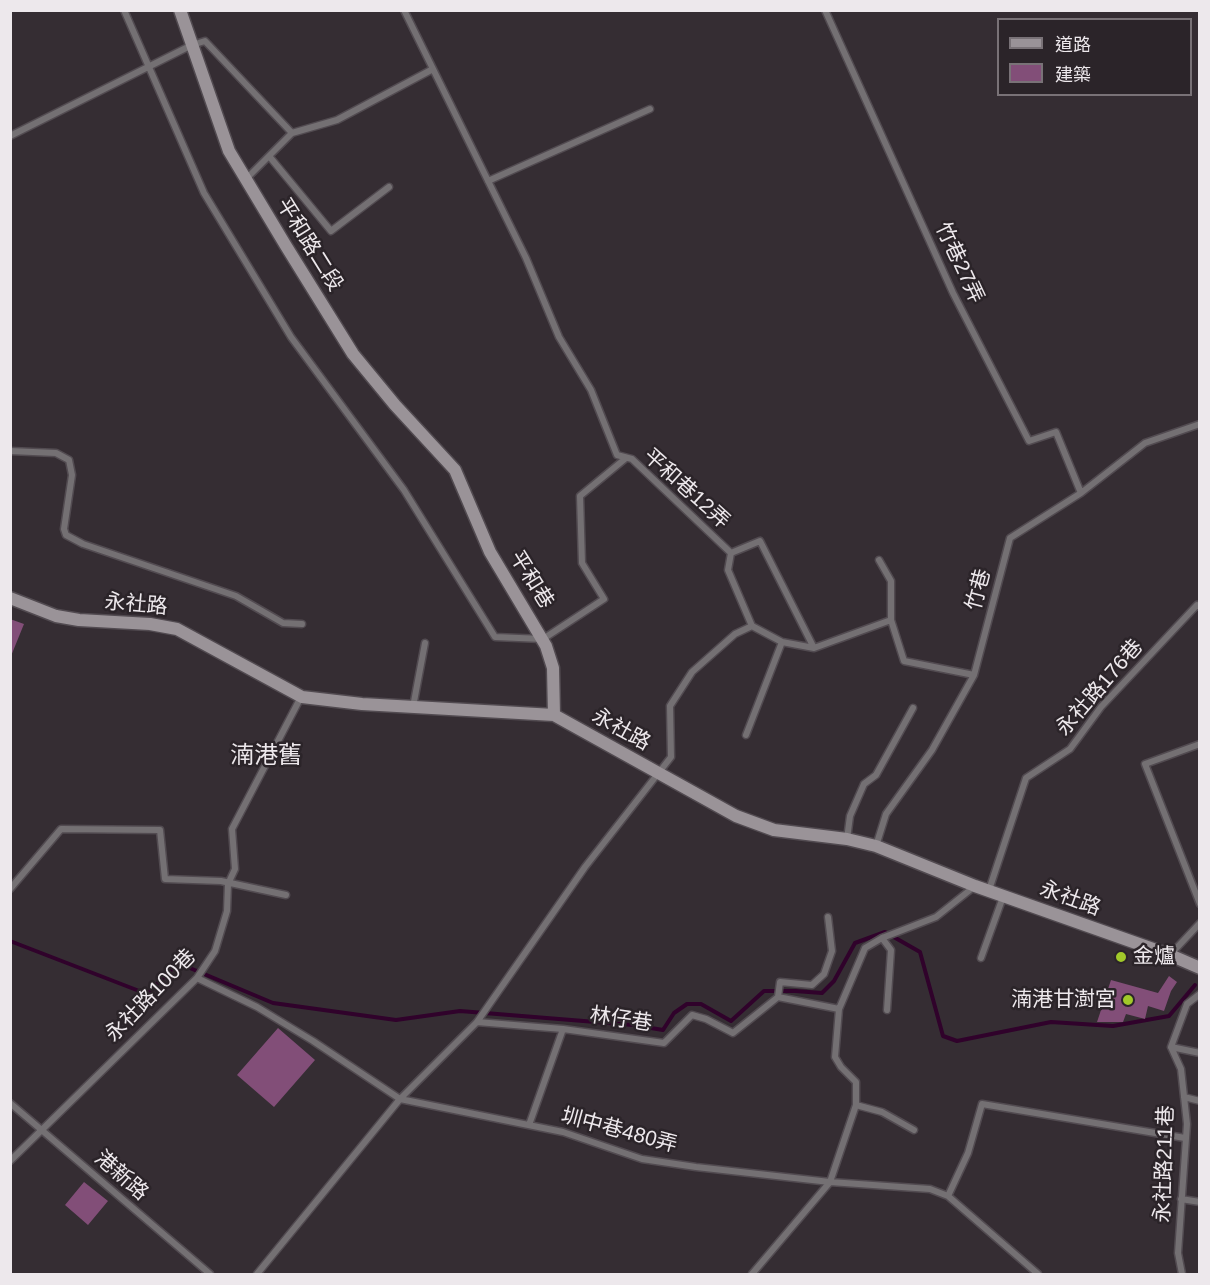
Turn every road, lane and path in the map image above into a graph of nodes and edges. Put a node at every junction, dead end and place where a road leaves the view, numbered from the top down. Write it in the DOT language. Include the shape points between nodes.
graph roads {
  1 [pos="124,10"];
  2 [pos="180,10"];
  3 [pos="404,10"];
  4 [pos="825,10"];
  5 [pos="192,45"];
  6 [pos="149,66"];
  7 [pos="433,69"];
  8 [pos="650,109"];
  9 [pos="292,133"];
  10 [pos="10,136"];
  11 [pos="269,156"];
  12 [pos="246,179"];
  13 [pos="488,181"];
  14 [pos="389,187"];
  15 [pos="1200,424"];
  16 [pos="10,451"];
  17 [pos="626,458"];
  18 [pos="455,471"];
  19 [pos="1081,493"];
  20 [pos="731,553"];
  21 [pos="879,560"];
  22 [pos="10,598"];
  23 [pos="1200,607"];
  24 [pos="891,620"];
  25 [pos="302,624"];
  26 [pos="752,626"];
  27 [pos="543,639"];
  28 [pos="782,642"];
  29 [pos="425,643"];
  30 [pos="814,648"];
  31 [pos="974,675"];
  32 [pos="302,697"];
  33 [pos="413,707"];
  34 [pos="913,708"];
  35 [pos="554,716"];
  36 [pos="746,735"];
  37 [pos="1200,744"];
  38 [pos="658,773"];
  39 [pos="847,839"];
  40 [pos="876,846"];
  41 [pos="228,884"];
  42 [pos="975,886"];
  43 [pos="10,889"];
  44 [pos="989,890"];
  45 [pos="286,895"];
  46 [pos="1004,896"];
  47 [pos="1200,904"];
  48 [pos="828,917"];
  49 [pos="1200,923"];
  50 [pos="883,938"];
  51 [pos="1170,955"];
  52 [pos="981,958"];
  53 [pos="1200,968"];
  54 [pos="196,978"];
  55 [pos="1200,994"];
  56 [pos="778,997"];
  57 [pos="839,1009"];
  58 [pos="887,1010"];
  59 [pos="477,1022"];
  60 [pos="563,1029"];
  61 [pos="1171,1047"];
  62 [pos="1200,1053"];
  63 [pos="1184,1097"];
  64 [pos="400,1099"];
  65 [pos="1200,1101"];
  66 [pos="10,1103"];
  67 [pos="856,1105"];
  68 [pos="528,1125"];
  69 [pos="41,1129"];
  70 [pos="914,1131"];
  71 [pos="1185,1138"];
  72 [pos="10,1161"];
  73 [pos="830,1182"];
  74 [pos="948,1196"];
  75 [pos="1181,1198"];
  76 [pos="1200,1202"];
  77 [pos="210,1275"];
  78 [pos="257,1275"];
  79 [pos="752,1275"];
  80 [pos="1038,1275"];
  81 [pos="1182,1275"];
  1 -- 6 [label="lane"];
  2 -- 5 [label="street, 平和路二段"];
  3 -- 7 [label="lane, 平和巷12弄"];
  4 -- 19 [label="lane, 竹巷27弄" via="953,293 1029,441 1056,432"];
  5 -- 6 [label="lane"];
  5 -- 9 [label="lane" via="205,41"];
  5 -- 12 [label="street, 平和路二段" via="229,151"];
  6 -- 10 [label="lane"];
  6 -- 27 [label="lane" via="204,193 291,337 404,490 495,637"];
  7 -- 9 [label="lane" via="337,120"];
  7 -- 13 [label="lane, 平和巷12弄"];
  8 -- 13 [label="lane"];
  9 -- 11 [label="lane"];
  11 -- 12 [label="lane"];
  11 -- 14 [label="lane" via="331,231"];
  12 -- 18 [label="street, 平和路二段" via="353,354"];
  13 -- 17 [label="lane, 平和巷12弄" via="559,337 591,390 617,455"];
  15 -- 19 [label="lane, 竹巷" via="1145,443"];
  16 -- 25 [label="lane" via="56,453 69,460 72,476 66,535 236,597 283,623"];
  17 -- 20 [label="lane, 平和巷12弄" via="632,459"];
  17 -- 27 [label="lane, 平和巷12弄" via="580,496 582,563 604,599"];
  18 -- 27 [label="street, 平和巷" via="490,552"];
  19 -- 31 [label="lane, 竹巷" via="1010,538"];
  20 -- 26 [label="lane" via="728,570"];
  20 -- 30 [label="lane, 平和巷12弄" via="760,541"];
  21 -- 24 [label="lane" via="891,581"];
  22 -- 32 [label="street, 永社路" via="56,616 177,629"];
  23 -- 44 [label="lane, 永社路176巷" via="1197,605 1101,707 1070,750 1026,778"];
  24 -- 30 [label="lane"];
  24 -- 31 [label="lane" via="904,661"];
  26 -- 28 [label="lane"];
  26 -- 38 [label="lane" via="735,634 692,672 670,706 671,757"];
  27 -- 35 [label="street, 平和巷" via="553,668"];
  28 -- 30 [label="lane"];
  28 -- 36 [label="lane"];
  29 -- 33 [label="lane"];
  31 -- 40 [label="lane, 竹巷" via="932,750 886,814"];
  32 -- 33 [label="street, 永社路"];
  32 -- 41 [label="lane, 永社路100巷" via="232,829 234,869"];
  33 -- 35 [label="street, 永社路"];
  34 -- 39 [label="lane" via="876,775 864,784 850,816"];
  35 -- 38 [label="street, 永社路"];
  37 -- 47 [label="lane" via="1145,764"];
  38 -- 39 [label="street, 永社路" via="736,816 774,830"];
  38 -- 59 [label="lane" via="585,867"];
  39 -- 40 [label="street, 永社路"];
  40 -- 42 [label="street, 永社路"];
  41 -- 43 [label="lane" via="165,879 160,830 61,829"];
  41 -- 45 [label="lane"];
  41 -- 54 [label="lane, 永社路100巷" via="227,911 215,951"];
  42 -- 44 [label="street, 永社路"];
  42 -- 50 [label="lane" via="936,917"];
  44 -- 46 [label="street, 永社路"];
  46 -- 51 [label="street, 永社路"];
  46 -- 52 [label="lane"];
  48 -- 56 [label="lane" via="832,951 824,974 812,985 780,982"];
  49 -- 51 [label="lane"];
  50 -- 57 [label="lane" via="865,948"];
  50 -- 58 [label="lane" via="891,950"];
  51 -- 53 [label="street, 永社路"];
  54 -- 64 [label="lane, 圳中巷480弄" via="266,1013"];
  54 -- 69 [label="lane, 永社路100巷"];
  55 -- 61 [label="lane" via="1187,1004"];
  56 -- 57 [label="lane"];
  56 -- 60 [label="lane, 林仔巷" via="733,1033 692,1015 664,1042"];
  57 -- 67 [label="lane" via="835,1057 856,1082"];
  59 -- 60 [label="lane, 林仔巷"];
  59 -- 64 [label="lane"];
  60 -- 68 [label="lane"];
  61 -- 62 [label="lane"];
  61 -- 63 [label="lane, 永社路211巷" via="1181,1069"];
  63 -- 65 [label="lane"];
  63 -- 71 [label="lane, 永社路211巷"];
  64 -- 68 [label="lane, 圳中巷480弄"];
  64 -- 78 [label="lane"];
  66 -- 69 [label="lane, 港新路"];
  67 -- 70 [label="lane" via="882,1112"];
  67 -- 73 [label="lane"];
  68 -- 73 [label="lane, 圳中巷480弄" via="563,1132 642,1159"];
  69 -- 72 [label="lane, 永社路100巷"];
  69 -- 77 [label="lane, 港新路"];
  71 -- 74 [label="lane" via="982,1104 968,1153"];
  71 -- 75 [label="lane, 永社路211巷"];
  73 -- 74 [label="lane, 圳中巷480弄" via="930,1189"];
  73 -- 79 [label="lane"];
  74 -- 80 [label="lane, 圳中巷480弄"];
  75 -- 76 [label="lane"];
  75 -- 81 [label="lane, 永社路211巷" via="1178,1252"];
}
